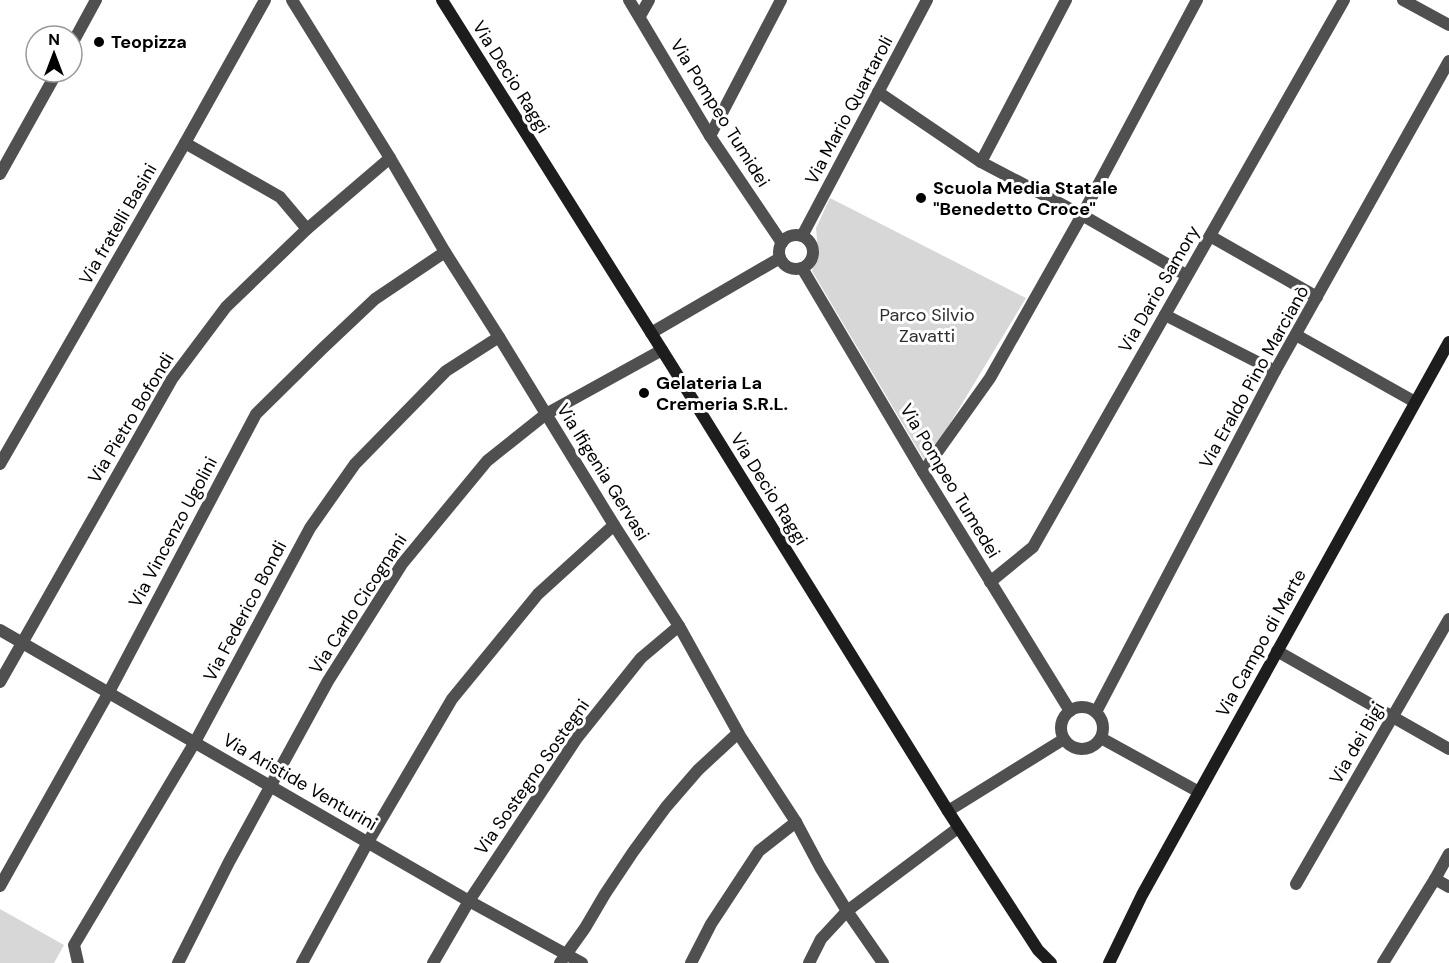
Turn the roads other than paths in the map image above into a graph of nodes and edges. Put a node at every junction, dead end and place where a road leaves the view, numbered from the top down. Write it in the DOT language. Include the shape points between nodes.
graph roads {
  1 [pos="96,0"];
  2 [pos="265,0"];
  3 [pos="292,0"];
  4 [pos="442,0"];
  5 [pos="629,0"];
  6 [pos="649,0"];
  7 [pos="781,0"];
  8 [pos="927,0"];
  9 [pos="1066,0"];
  10 [pos="1197,0"];
  11 [pos="1344,0"];
  12 [pos="1403,0"];
  13 [pos="640,16"];
  14 [pos="83,24"];
  15 [pos="1449,26"];
  16 [pos="1449,61"];
  17 [pos="50,84"];
  18 [pos="878,92"];
  19 [pos="710,136"];
  20 [pos="185,143"];
  21 [pos="390,158"];
  22 [pos="981,162"];
  23 [pos="0,174"];
  24 [pos="1082,215"];
  25 [pos="307,229"];
  26 [pos="802,236"];
  27 [pos="1210,236"];
  28 [pos="782,243"];
  29 [pos="445,252"];
  30 [pos="780,258"];
  31 [pos="802,268"];
  32 [pos="1186,275"];
  33 [pos="1317,297"];
  34 [pos="1165,315"];
  35 [pos="651,333"];
  36 [pos="1296,335"];
  37 [pos="499,337"];
  38 [pos="1449,342"];
  39 [pos="662,350"];
  40 [pos="1275,372"];
  41 [pos="1415,402"];
  42 [pos="546,414"];
  43 [pos="0,464"];
  44 [pos="923,472"];
  45 [pos="614,525"];
  46 [pos="990,582"];
  47 [pos="1449,619"];
  48 [pos="680,626"];
  49 [pos="0,630"];
  50 [pos="22,642"];
  51 [pos="1277,651"];
  52 [pos="0,682"];
  53 [pos="109,692"];
  54 [pos="1070,711"];
  55 [pos="1095,712"];
  56 [pos="1393,717"];
  57 [pos="738,733"];
  58 [pos="1101,738"];
  59 [pos="1064,739"];
  60 [pos="195,742"];
  61 [pos="1449,749"];
  62 [pos="270,786"];
  63 [pos="1199,792"];
  64 [pos="948,811"];
  65 [pos="796,822"];
  66 [pos="958,828"];
  67 [pos="368,842"];
  68 [pos="1449,854"];
  69 [pos="1435,879"];
  70 [pos="1296,884"];
  71 [pos="0,886"];
  72 [pos="1449,887"];
  73 [pos="469,901"];
  74 [pos="847,911"];
  75 [pos="563,958"];
  76 [pos="78,963"];
  77 [pos="178,963"];
  78 [pos="302,963"];
  79 [pos="433,963"];
  80 [pos="582,963"];
  81 [pos="691,963"];
  82 [pos="809,963"];
  83 [pos="883,963"];
  84 [pos="1051,963"];
  85 [pos="1109,963"];
  86 [pos="1383,963"];
  1 -- 14 [label="street"];
  2 -- 20 [label="street, Via fratelli Basini"];
  3 -- 21 [label="street, Via Ifigenia Gervasi"];
  4 -- 35 [label="main road, Via Decio Raggi"];
  5 -- 13 [label="street, Via Pompeo Tumidei"];
  6 -- 13 [label="street"];
  7 -- 19 [label="street"];
  8 -- 18 [label="street, Via Mario Quartaroli"];
  9 -- 22 [label="street"];
  10 -- 24 [label="street"];
  11 -- 27 [label="street, Via Dario Samory"];
  12 -- 15 [label="street"];
  13 -- 19 [label="street, Via Pompeo Tumidei"];
  16 -- 33 [label="street, Via Eraldo Pino Marcianò"];
  17 -- 23 [label="street"];
  18 -- 22 [label="street"];
  18 -- 26 [label="street, Via Mario Quartaroli"];
  19 -- 28 [label="street, Via Pompeo Tumidei"];
  20 -- 25 [label="street" via="280,197"];
  20 -- 43 [label="street, Via fratelli Basini"];
  21 -- 25 [label="street, Via Pietro Bofondi"];
  21 -- 29 [label="street, Via Ifigenia Gervasi"];
  22 -- 24 [label="street"];
  24 -- 32 [label="street"];
  24 -- 44 [label="street" via="990,378"];
  25 -- 50 [label="street, Via Pietro Bofondi" via="226,307 172,379"];
  26 -- 28 [label="street" via="791,236"];
  26 -- 31 [label="street" via="813,249 811,261"];
  27 -- 32 [label="street, Via Dario Samory"];
  27 -- 33 [label="street"];
  28 -- 30 [label="street"];
  29 -- 37 [label="street, Via Ifigenia Gervasi"];
  29 -- 53 [label="street, Via Vincenzo Ugolini" via="375,299 256,414"];
  30 -- 31 [label="street" via="792,268"];
  30 -- 35 [label="street"];
  31 -- 44 [label="street, Via Pompeo Tumedei"];
  32 -- 34 [label="street, Via Dario Samory"];
  33 -- 36 [label="street, Via Eraldo Pino Marcianò"];
  34 -- 40 [label="street"];
  34 -- 46 [label="street, Via Dario Samory" via="1033,547"];
  35 -- 39 [label="main road, Via Decio Raggi"];
  36 -- 40 [label="street, Via Eraldo Pino Marcianò"];
  36 -- 41 [label="street"];
  37 -- 42 [label="street, Via Ifigenia Gervasi"];
  37 -- 60 [label="street, Via Federico Bondi" via="446,371 355,464 310,528"];
  38 -- 41 [label="main road, Via Campo di Marte"];
  39 -- 42 [label="street, Via Carlo Cicognani"];
  39 -- 64 [label="main road, Via Decio Raggi"];
  40 -- 55 [label="street, Via Eraldo Pino Marcianò"];
  41 -- 51 [label="main road, Via Campo di Marte"];
  42 -- 45 [label="street, Via Ifigenia Gervasi"];
  42 -- 62 [label="street, Via Carlo Cicognani" via="487,461 402,564 328,681"];
  44 -- 46 [label="street, Via Pompeo Tumedei"];
  45 -- 48 [label="street, Via Ifigenia Gervasi"];
  45 -- 67 [label="street" via="538,594 452,699"];
  46 -- 54 [label="street, Via Pompeo Tumedei"];
  47 -- 56 [label="street, Via dei Bigi"];
  48 -- 57 [label="street, Via Ifigenia Gervasi"];
  48 -- 73 [label="street, Via Sostegno Sostegni" via="641,658 577,738"];
  49 -- 50 [label="street, Via Aristide Venturini"];
  50 -- 52 [label="street, Via Pietro Bofondi"];
  50 -- 53 [label="street, Via Aristide Venturini"];
  51 -- 56 [label="street"];
  51 -- 63 [label="main road, Via Campo di Marte"];
  53 -- 60 [label="street, Via Aristide Venturini"];
  53 -- 71 [label="street, Via Vincenzo Ugolini"];
  54 -- 55 [label="street" via="1083,707"];
  54 -- 59 [label="street" via="1062,720"];
  55 -- 58 [label="street" via="1103,724"];
  56 -- 61 [label="street"];
  56 -- 70 [label="street, Via dei Bigi"];
  57 -- 65 [label="street, Via Ifigenia Gervasi"];
  57 -- 75 [label="street" via="666,807"];
  58 -- 59 [label="street" via="1092,747 1079,749"];
  58 -- 63 [label="street"];
  59 -- 64 [label="street"];
  60 -- 62 [label="street, Via Aristide Venturini"];
  60 -- 76 [label="street, Via Federico Bondi" via="74,945"];
  62 -- 67 [label="street, Via Aristide Venturini"];
  62 -- 77 [label="street, Via Carlo Cicognani"];
  63 -- 85 [label="main road, Via Campo di Marte"];
  64 -- 66 [label="main road, Via Decio Raggi"];
  65 -- 74 [label="street, Via Ifigenia Gervasi"];
  65 -- 81 [label="street" via="759,851 711,924"];
  66 -- 74 [label="street"];
  66 -- 84 [label="main road, Via Decio Raggi" via="1038,950"];
  67 -- 73 [label="street, Via Aristide Venturini"];
  67 -- 78 [label="street"];
  68 -- 69 [label="street"];
  69 -- 72 [label="street"];
  69 -- 86 [label="street"];
  73 -- 75 [label="street, Via Aristide Venturini"];
  73 -- 79 [label="street, Via Sostegno Sostegni"];
  74 -- 82 [label="street" via="821,939"];
  74 -- 83 [label="street, Via Ifigenia Gervasi"];
  75 -- 80 [label="street, Via Aristide Venturini"];
}
